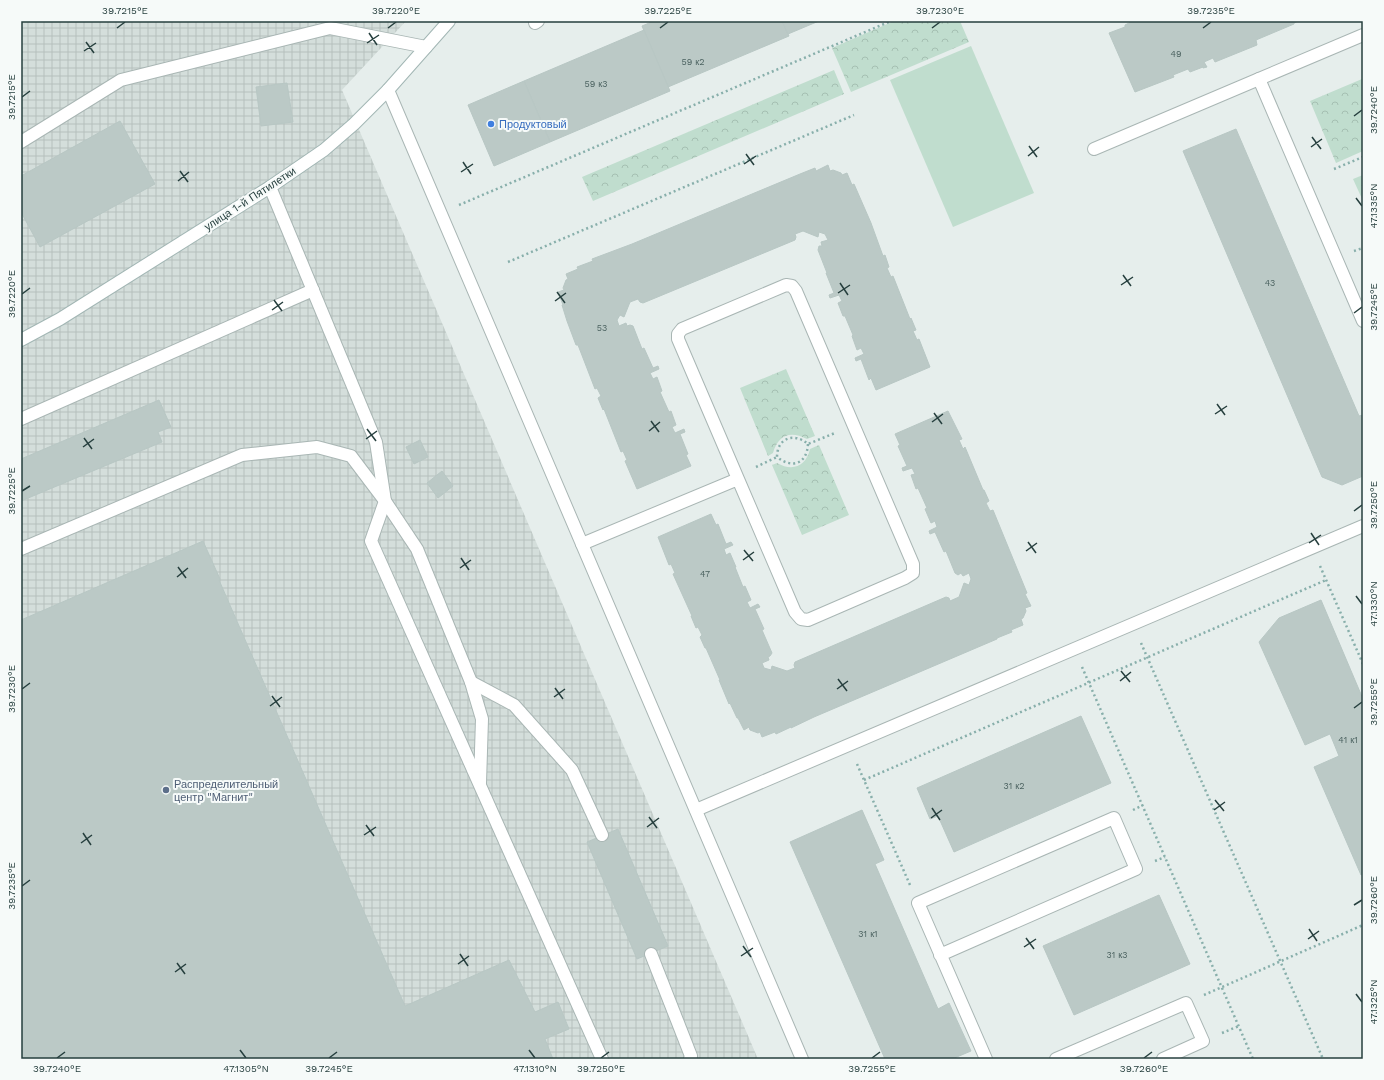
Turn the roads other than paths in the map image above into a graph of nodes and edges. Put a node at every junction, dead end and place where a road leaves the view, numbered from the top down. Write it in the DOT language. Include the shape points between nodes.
graph roads {
  1 [pos="449,21"];
  2 [pos="1363,35"];
  3 [pos="426,47"];
  4 [pos="1259,79"];
  5 [pos="388,90"];
  6 [pos="21,142"];
  7 [pos="1094,149"];
  8 [pos="270,187"];
  9 [pos="313,290"];
  10 [pos="1363,321"];
  11 [pos="21,340"];
  12 [pos="21,419"];
  13 [pos="738,480"];
  14 [pos="385,501"];
  15 [pos="1363,526"];
  16 [pos="582,544"];
  17 [pos="21,550"];
  18 [pos="472,682"];
  19 [pos="480,786"];
  20 [pos="696,810"];
  21 [pos="602,835"];
  22 [pos="651,954"];
  23 [pos="940,955"];
  24 [pos="602,1059"];
  25 [pos="690,1059"];
  26 [pos="802,1059"];
  27 [pos="986,1059"];
  28 [pos="1056,1059"];
  29 [pos="1163,1059"];
  1 -- 3 [label="street, улица 1-й Пятилетки"];
  2 -- 4 [label="street"];
  3 -- 5 [label="street, улица 1-й Пятилетки"];
  3 -- 6 [label="street" via="330,28 121,80"];
  4 -- 7 [label="street"];
  4 -- 10 [label="street"];
  5 -- 8 [label="street, улица 1-й Пятилетки" via="324,150"];
  5 -- 16 [label="street"];
  8 -- 9 [label="street"];
  8 -- 11 [label="street, улица 1-й Пятилетки" via="60,319"];
  9 -- 12 [label="street"];
  9 -- 14 [label="street" via="376,442"];
  13 -- 13 [label="street" via="678,334 682,329 786,285 792,286 913,564 913,572 906,578 808,620 801,619 795,612"];
  13 -- 16 [label="street"];
  14 -- 17 [label="street" via="351,456 316,447 242,455"];
  14 -- 18 [label="street" via="416,549"];
  14 -- 19 [label="street" via="372,542"];
  15 -- 20 [label="street"];
  16 -- 20 [label="street"];
  18 -- 19 [label="street" via="482,719"];
  18 -- 21 [label="street" via="514,705 572,770"];
  19 -- 24 [label="street"];
  20 -- 26 [label="street"];
  22 -- 25 [label="street"];
  23 -- 23 [label="street" via="918,903 1114,818 1136,869"];
  23 -- 27 [label="street"];
  28 -- 29 [label="street" via="1186,1003 1203,1041"];
}
